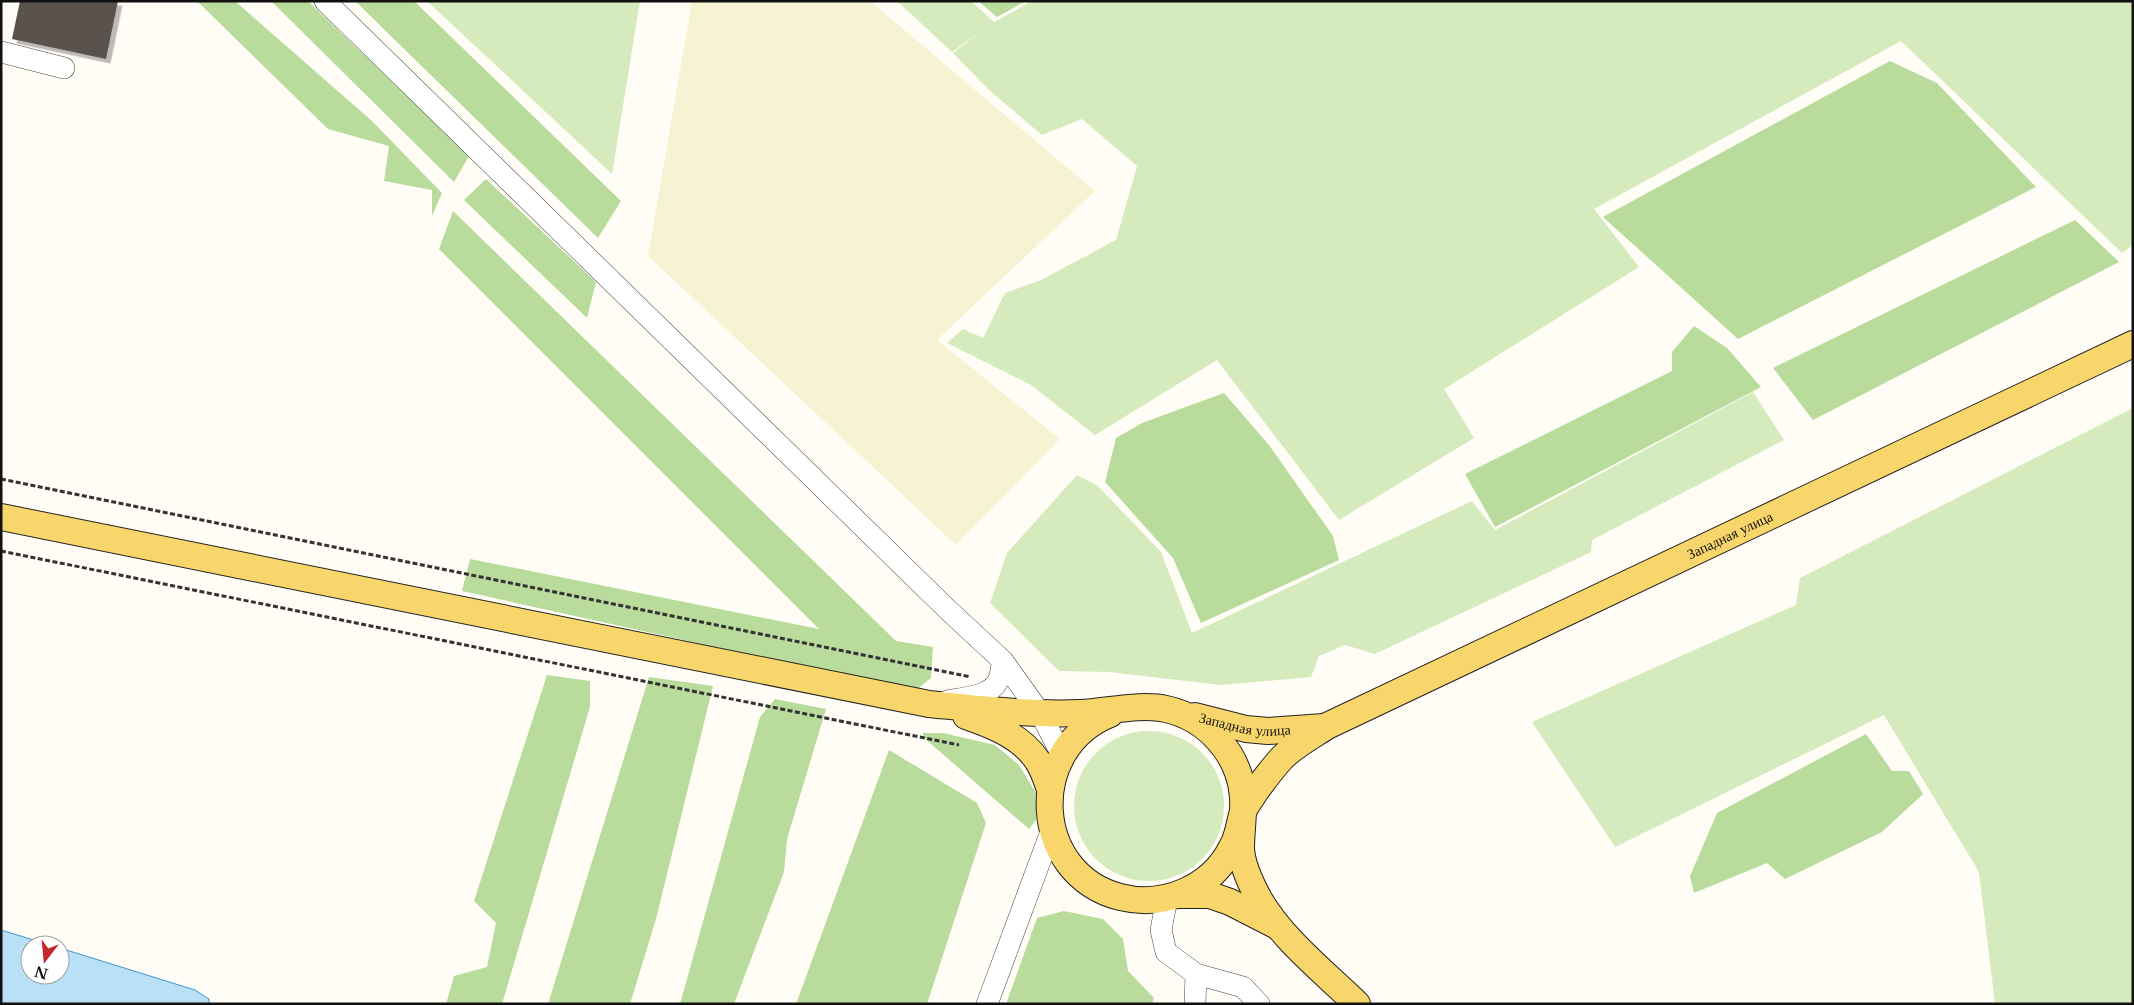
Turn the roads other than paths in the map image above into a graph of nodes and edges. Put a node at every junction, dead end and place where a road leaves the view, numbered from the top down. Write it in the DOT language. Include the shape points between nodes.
graph roads {
  1 [pos="325,1"];
  2 [pos="1,52"];
  3 [pos="64,68"];
  4 [pos="2133,344"];
  5 [pos="1,517"];
  6 [pos="1003,661"];
  7 [pos="929,704"];
  8 [pos="1165,709"];
  9 [pos="1118,711"];
  10 [pos="1040,713"];
  11 [pos="1327,726"];
  12 [pos="1062,754"];
  13 [pos="1050,789"];
  14 [pos="1242,814"];
  15 [pos="1052,829"];
  16 [pos="1173,896"];
  17 [pos="1278,927"];
  18 [pos="1196,974"];
  19 [pos="987,1004"];
  20 [pos="1195,1004"];
  21 [pos="1259,1004"];
  22 [pos="1357,1004"];
  1 -- 6 [label="lane"];
  2 -- 3 [label="lane"];
  4 -- 11 [label="main road, Западная улица"];
  5 -- 7 [label="main road"];
  6 -- 7 [label="lane" via="998,680 991,689 969,697"];
  6 -- 10 [label="lane"];
  7 -- 10 [label="main road"];
  7 -- 13 [label="main road" via="997,727 1021,742 1039,762"];
  8 -- 9 [label="main road" via="1141,707"];
  8 -- 11 [label="main road, Западная улица" via="1246,729 1293,730"];
  8 -- 14 [label="main road" via="1198,722 1224,746 1239,778"];
  9 -- 10 [label="main road"];
  9 -- 12 [label="main road" via="1086,727"];
  10 -- 12 [label="lane"];
  11 -- 14 [label="main road, Западная улица" via="1281,759"];
  12 -- 13 [label="main road"];
  13 -- 15 [label="main road"];
  14 -- 16 [label="main road" via="1236,840 1223,863 1196,887"];
  14 -- 17 [label="main road" via="1241,851 1259,898"];
  15 -- 16 [label="main road" via="1070,864 1101,890 1140,900"];
  15 -- 19 [label="lane"];
  16 -- 17 [label="main road" via="1210,896 1230,902"];
  16 -- 18 [label="lane" via="1161,930 1166,952"];
  17 -- 22 [label="main road"];
  18 -- 20 [label="lane"];
  18 -- 21 [label="lane" via="1244,987"];
}
